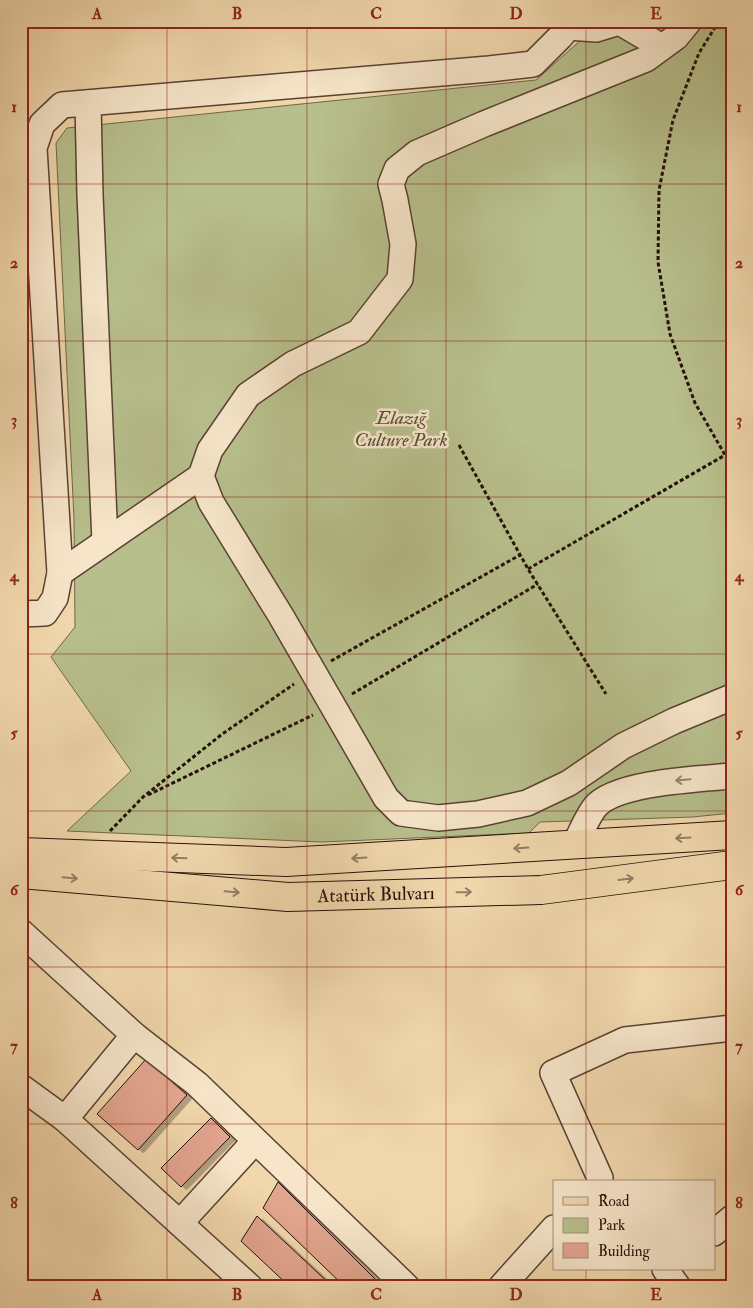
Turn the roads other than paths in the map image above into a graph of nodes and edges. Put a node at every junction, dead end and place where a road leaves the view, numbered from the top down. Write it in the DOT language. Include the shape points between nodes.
graph roads {
  1 [pos="688,21"];
  2 [pos="622,22"];
  3 [pos="570,24"];
  4 [pos="662,47"];
  5 [pos="88,103"];
  6 [pos="201,476"];
  7 [pos="106,542"];
  8 [pos="60,573"];
  9 [pos="21,614"];
  10 [pos="732,697"];
  11 [pos="732,776"];
  12 [pos="732,835"];
  13 [pos="575,844"];
  14 [pos="21,852"];
  15 [pos="732,865"];
  16 [pos="21,874"];
  17 [pos="21,932"];
  18 [pos="732,1028"];
  19 [pos="134,1035"];
  20 [pos="21,1087"];
  21 [pos="65,1120"];
  22 [pos="255,1141"];
  23 [pos="600,1180"];
  24 [pos="732,1218"];
  25 [pos="180,1223"];
  26 [pos="553,1229"];
  27 [pos="716,1231"];
  28 [pos="250,1287"];
  29 [pos="407,1287"];
  30 [pos="502,1287"];
  1 -- 4 [label="street" via="676,37"];
  2 -- 3 [label="street" via="596,29"];
  2 -- 4 [label="street"];
  3 -- 5 [label="street" via="533,64"];
  4 -- 6 [label="street" via="646,59 417,153 397,169 391,184 403,244 400,279 359,332 293,364 248,395 210,450"];
  5 -- 7 [label="street"];
  5 -- 8 [label="street" via="62,105 42,124 34,148"];
  6 -- 7 [label="street"];
  6 -- 10 [label="street" via="211,502 386,798 401,813 438,818 478,814 527,803 569,783 623,746"];
  7 -- 8 [label="street"];
  8 -- 9 [label="street" via="54,598 45,613"];
  11 -- 13 [label="street, one-way" via="672,781 613,795 595,807"];
  12 -- 13 [label="main road, Atatürk Bulvarı, one-way"];
  13 -- 14 [label="main road, Atatürk Bulvarı, one-way" via="286,862"];
  16 -- 15 [label="main road, Atatürk Bulvarı, one-way" via="288,896 541,890"];
  17 -- 19 [label="street"];
  18 -- 23 [label="street" via="625,1040 553,1073"];
  19 -- 21 [label="street"];
  19 -- 22 [label="street" via="197,1084"];
  20 -- 21 [label="street"];
  21 -- 25 [label="street"];
  22 -- 25 [label="street"];
  22 -- 29 [label="street"];
  24 -- 27 [label="street"];
  25 -- 28 [label="street"];
  26 -- 30 [label="street"];
}
